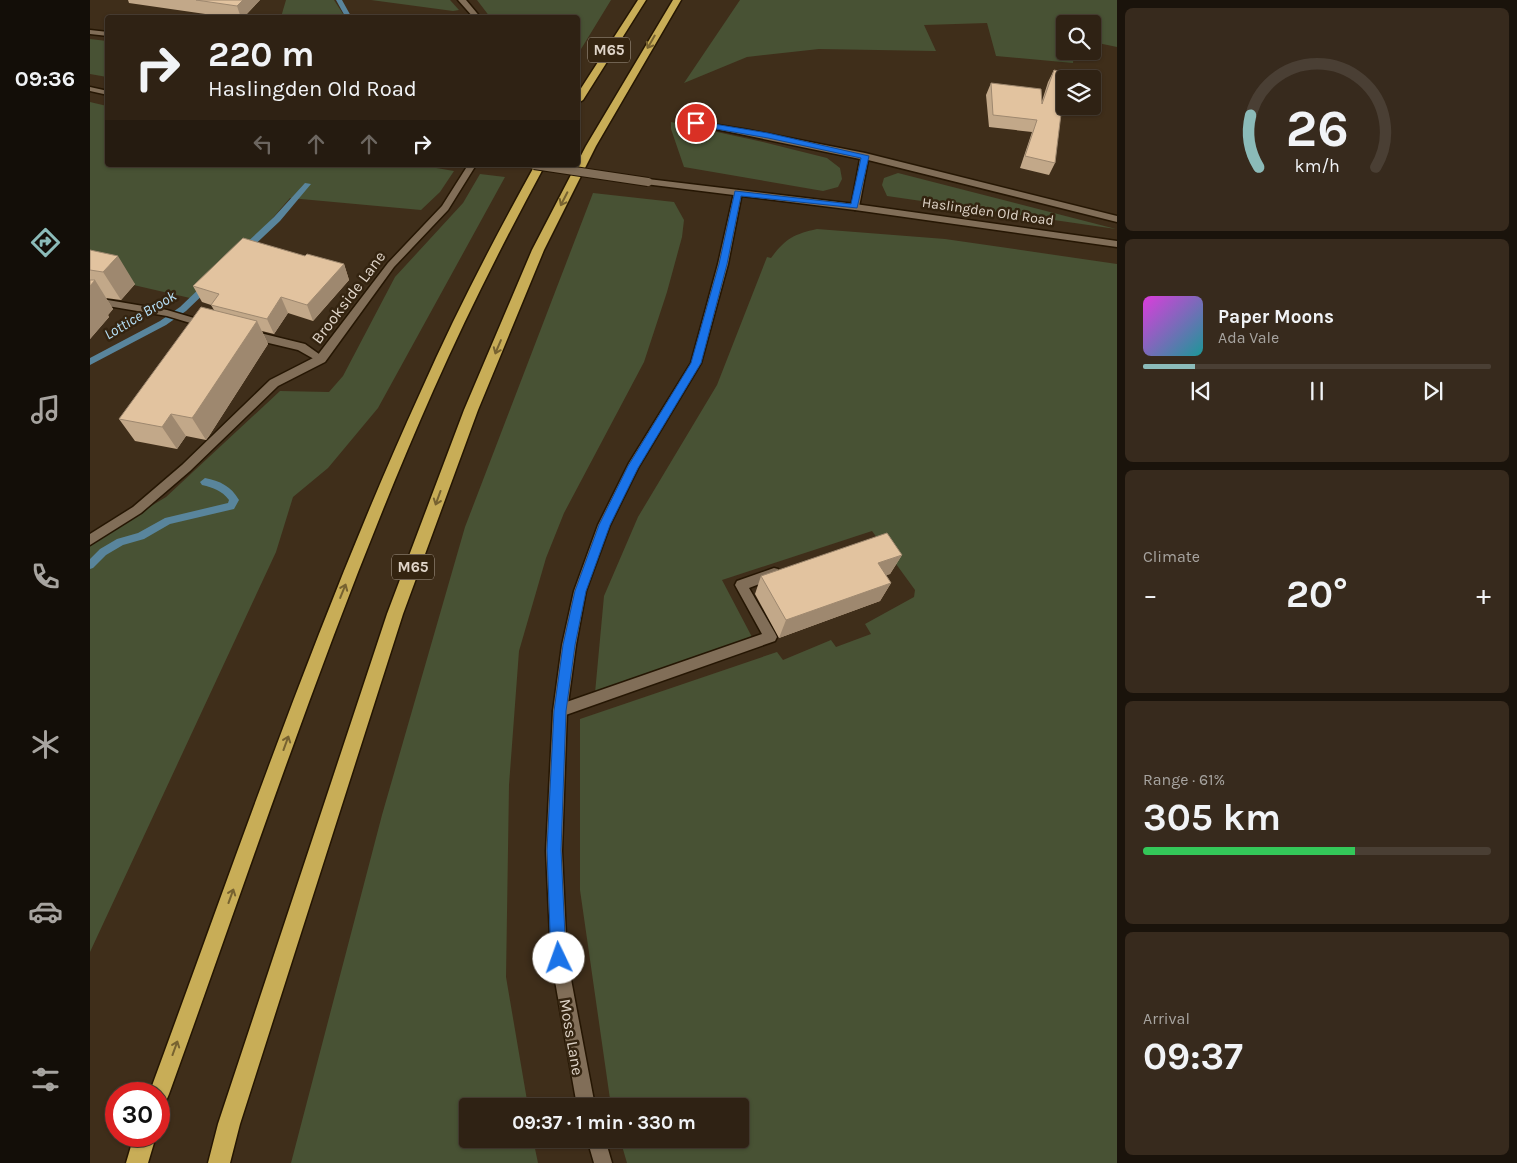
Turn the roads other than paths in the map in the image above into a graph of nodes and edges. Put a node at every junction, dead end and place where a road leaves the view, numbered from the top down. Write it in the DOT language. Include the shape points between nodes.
graph roads {
  1 [pos="462,0"];
  2 [pos="642,0"];
  3 [pos="677,0"];
  4 [pos="475,15"];
  5 [pos="90,32"];
  6 [pos="105,34"];
  7 [pos="90,89"];
  8 [pos="105,92"];
  9 [pos="580,97"];
  10 [pos="696,123"];
  11 [pos="865,156"];
  12 [pos="471,167"];
  13 [pos="539,167"];
  14 [pos="547,167"];
  15 [pos="738,193"];
  16 [pos="854,206"];
  17 [pos="1117,219"];
  18 [pos="1117,244"];
  19 [pos="90,300"];
  20 [pos="218,327"];
  21 [pos="236,332"];
  22 [pos="321,360"];
  23 [pos="90,540"];
  24 [pos="785,569"];
  25 [pos="560,711"];
  26 [pos="163,1082"];
  27 [pos="584,1098"];
  28 [pos="142,1147"];
  29 [pos="599,1148"];
  30 [pos="137,1163"];
  31 [pos="219,1163"];
  32 [pos="603,1163"];
  1 -- 4 [label="street"];
  2 -- 9 [label="highway, M65"];
  3 -- 31 [label="highway, M65, one-way" via="591,146 538,250 471,410 396,614"];
  5 -- 6 [label="street"];
  7 -- 8 [label="street"];
  10 -- 11 [label="street, Haslingden Old Road"];
  11 -- 16 [label="street"];
  11 -- 17 [label="street, Haslingden Old Road"];
  12 -- 22 [label="street, Brookside Lane" via="445,208 391,266"];
  26 -- 13 [label="highway, one-way" via="328,626 426,390 500,236"];
  14 -- 15 [label="street, Haslingden Old Road, bridge"];
  15 -- 16 [label="street, Haslingden Old Road"];
  15 -- 25 [label="street, Moss Lane" via="696,363 633,466 604,525 580,591"];
  16 -- 18 [label="street, Haslingden Old Road"];
  19 -- 20 [label="street" via="167,313"];
  21 -- 22 [label="street" via="301,347"];
  22 -- 23 [label="street, Brookside Lane" via="274,383 186,468 137,510"];
  24 -- 25 [label="street" via="741,585 770,637"];
  25 -- 27 [label="street, Moss Lane" via="554,850 559,958"];
  28 -- 30 [label="highway"];
  29 -- 32 [label="street"];
}
